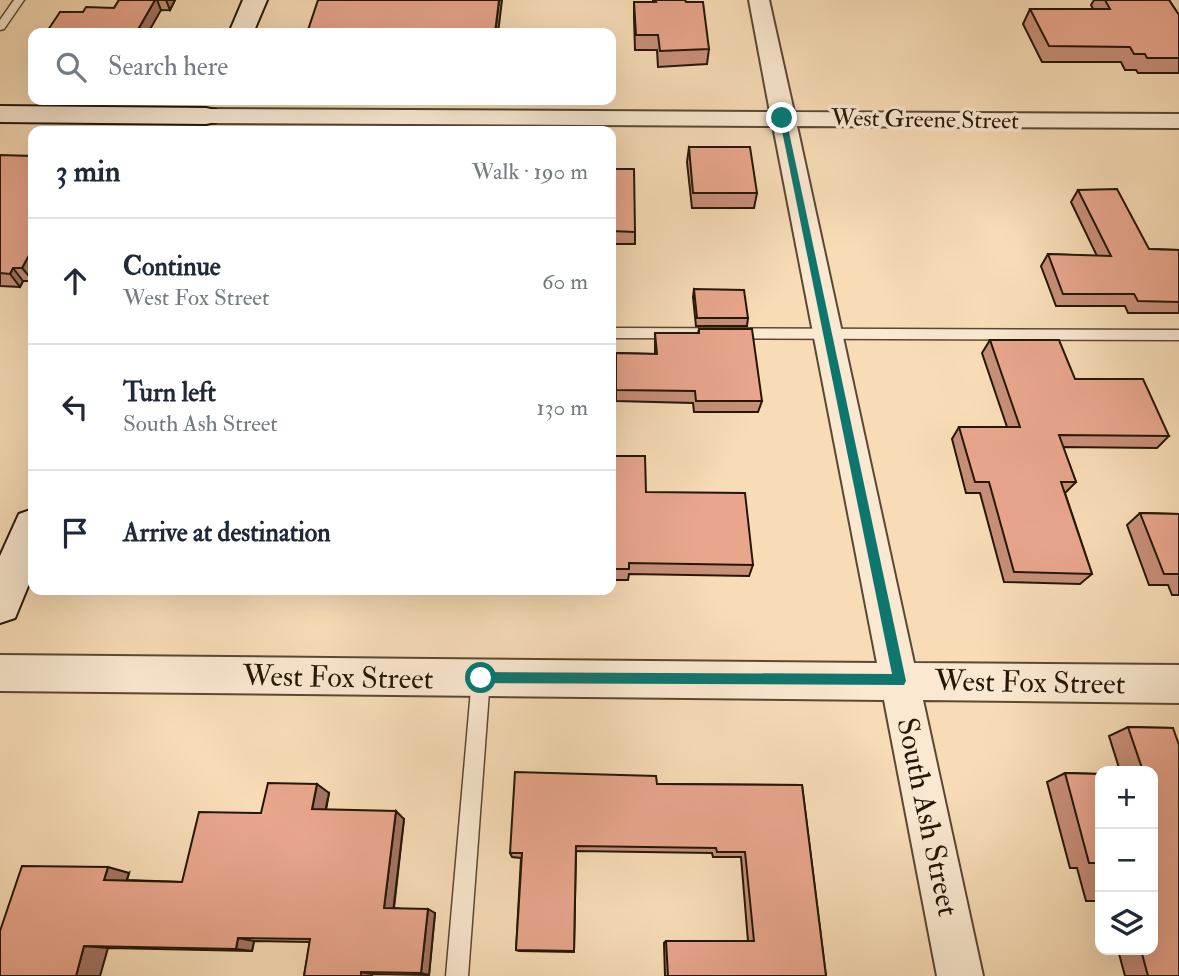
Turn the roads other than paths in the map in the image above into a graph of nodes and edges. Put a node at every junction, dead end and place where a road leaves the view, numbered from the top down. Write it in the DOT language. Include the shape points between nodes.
graph roads {
  1 [pos="19,0"];
  2 [pos="255,0"];
  3 [pos="759,0"];
  4 [pos="0,27"];
  5 [pos="243,28"];
  6 [pos="0,114"];
  7 [pos="206,116"];
  8 [pos="782,118"];
  9 [pos="1179,121"];
  10 [pos="616,332"];
  11 [pos="826,333"];
  12 [pos="1179,335"];
  13 [pos="28,538"];
  14 [pos="0,604"];
  15 [pos="0,673"];
  16 [pos="481,678"];
  17 [pos="900,681"];
  18 [pos="1179,684"];
  19 [pos="457,976"];
  20 [pos="960,976"];
  1 -- 4 [label="lane"];
  2 -- 5 [label="street"];
  3 -- 8 [label="street, South Ash Street"];
  6 -- 7 [label="street, West Greene Street"];
  7 -- 8 [label="street, West Greene Street"];
  8 -- 9 [label="street, West Greene Street"];
  8 -- 11 [label="street, South Ash Street"];
  10 -- 11 [label="lane"];
  11 -- 12 [label="lane"];
  11 -- 17 [label="street, South Ash Street"];
  13 -- 14 [label="street"];
  15 -- 16 [label="street, West Fox Street"];
  16 -- 17 [label="street, West Fox Street"];
  16 -- 19 [label="lane"];
  17 -- 18 [label="street, West Fox Street"];
  17 -- 20 [label="street, South Ash Street"];
}
